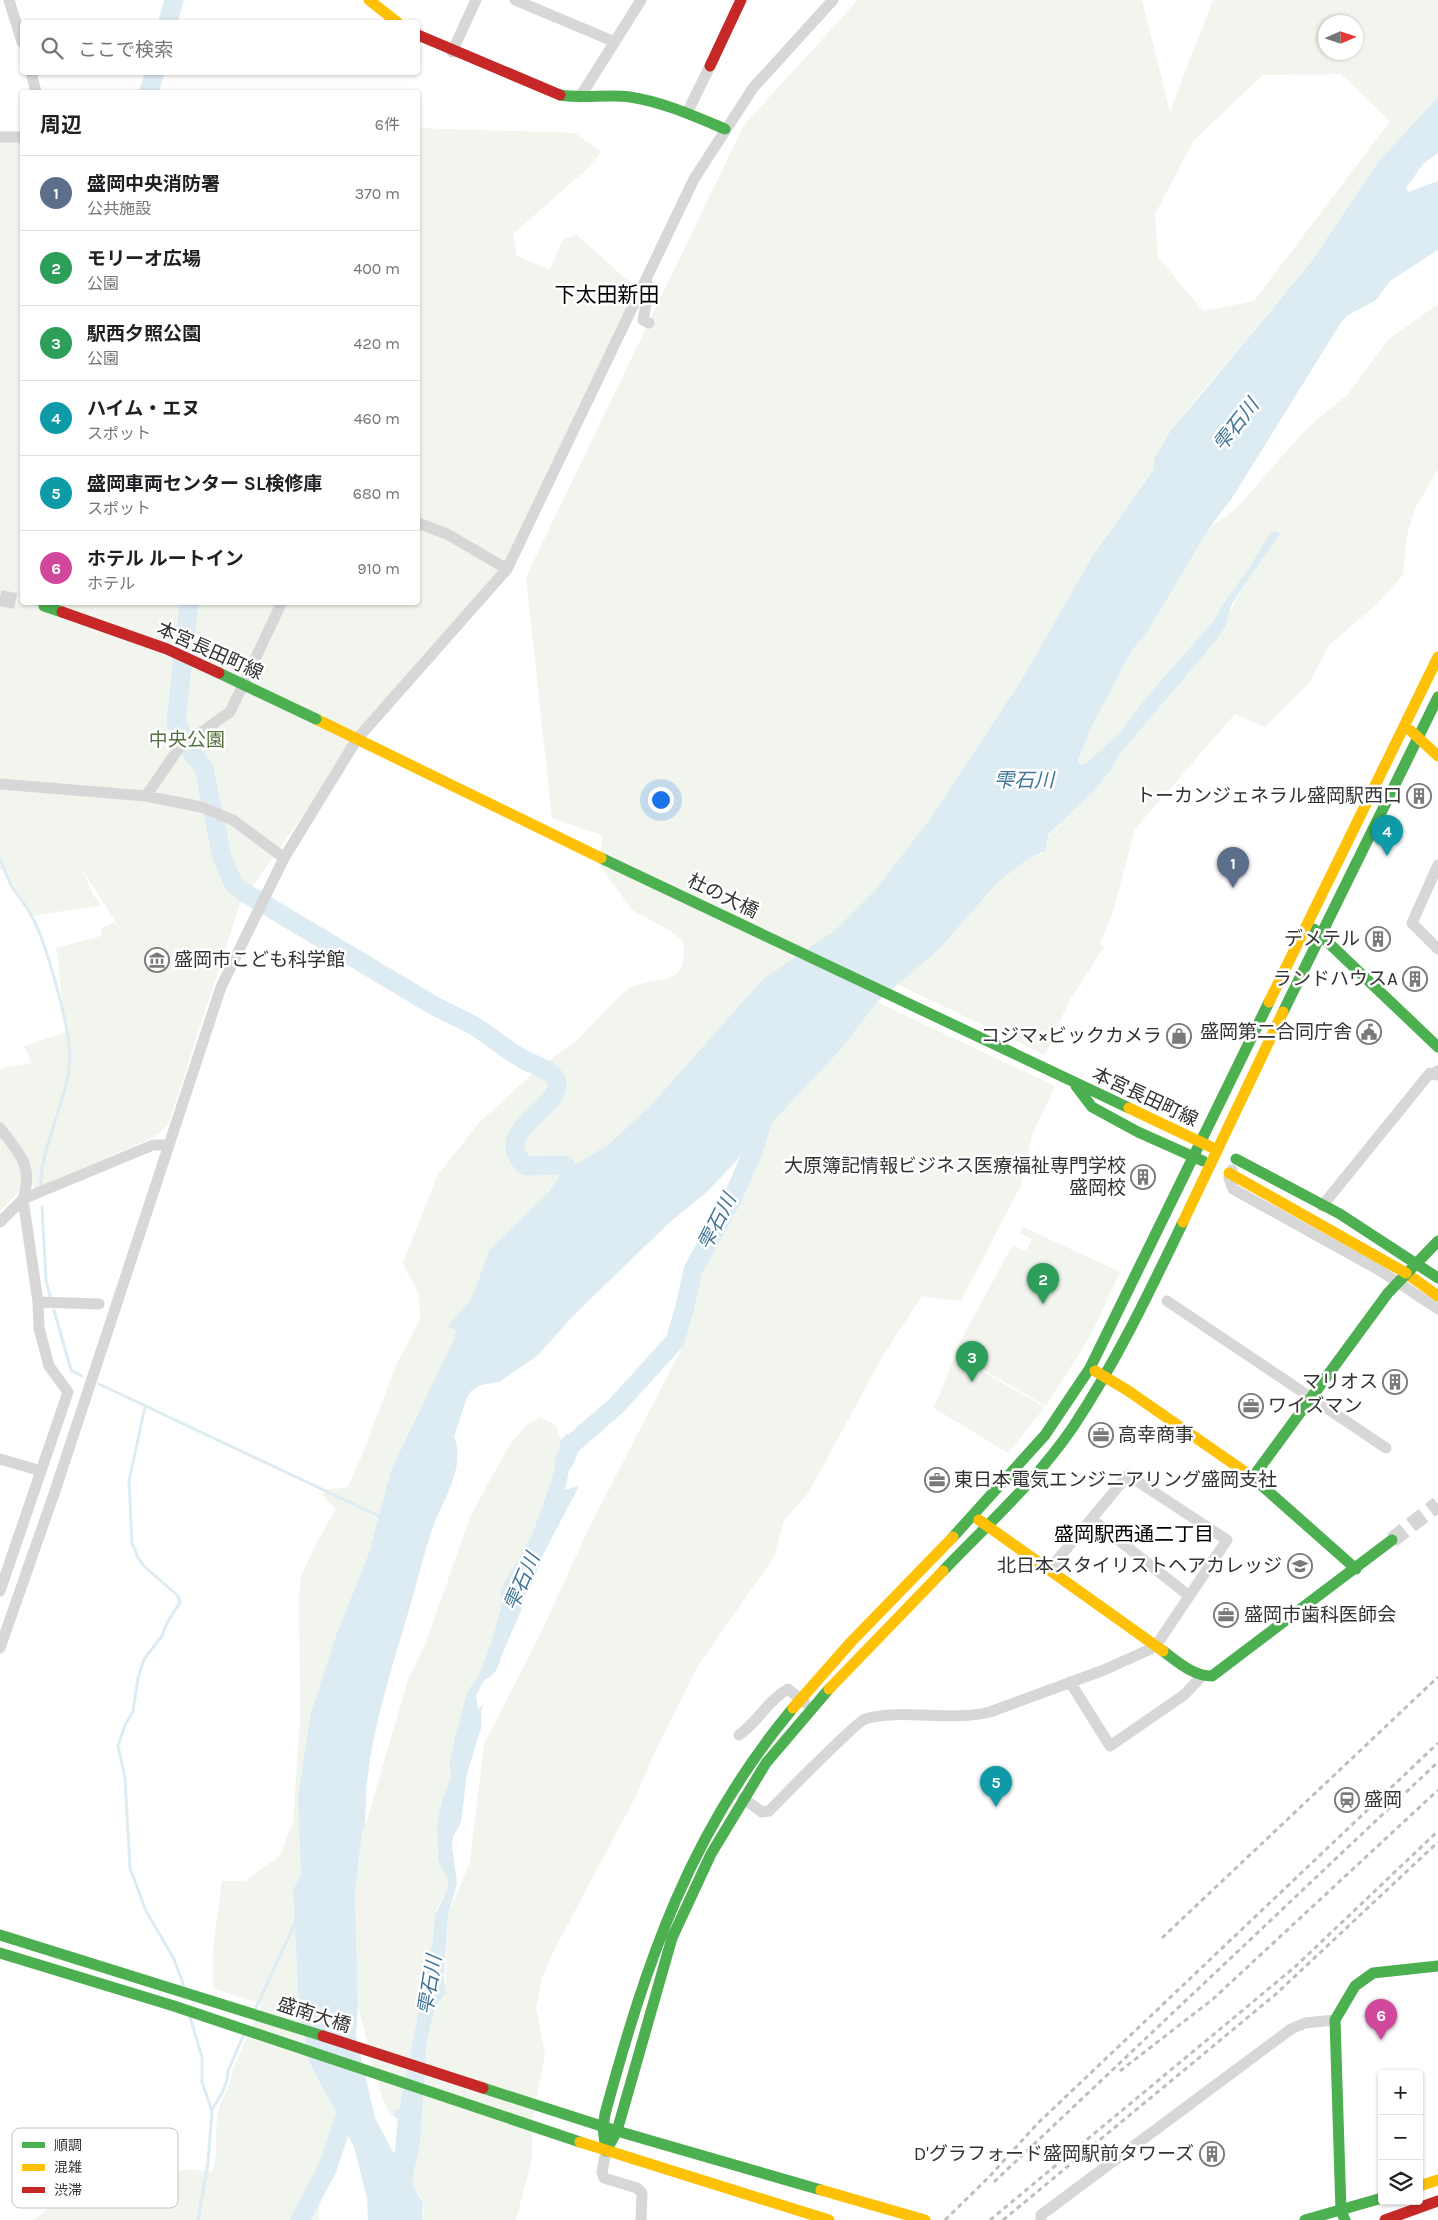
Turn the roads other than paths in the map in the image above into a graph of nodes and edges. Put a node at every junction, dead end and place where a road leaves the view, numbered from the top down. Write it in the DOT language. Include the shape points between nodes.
graph roads {
  1 [pos="9,0"];
  2 [pos="369,0"];
  3 [pos="476,0"];
  4 [pos="515,0"];
  5 [pos="641,0"];
  6 [pos="741,0"];
  7 [pos="833,0"];
  8 [pos="395,20"];
  9 [pos="20,36"];
  10 [pos="420,36"];
  11 [pos="615,42"];
  12 [pos="452,52"];
  13 [pos="32,75"];
  14 [pos="36,90"];
  15 [pos="580,97"];
  16 [pos="687,113"];
  17 [pos="725,129"];
  18 [pos="0,137"];
  19 [pos="20,138"];
  20 [pos="646,280"];
  21 [pos="649,323"];
  22 [pos="420,524"];
  23 [pos="507,569"];
  24 [pos="281,605"];
  25 [pos="44,606"];
  26 [pos="1438,657"];
  27 [pos="1438,696"];
  28 [pos="1404,724"];
  29 [pos="1418,737"];
  30 [pos="357,739"];
  31 [pos="1438,756"];
  32 [pos="0,784"];
  33 [pos="146,796"];
  34 [pos="284,858"];
  35 [pos="1438,865"];
  36 [pos="1308,924"];
  37 [pos="1320,935"];
  38 [pos="1438,948"];
  39 [pos="1438,1047"];
  40 [pos="1438,1071"];
  41 [pos="1074,1084"];
  42 [pos="0,1128"];
  43 [pos="1201,1143"];
  44 [pos="167,1145"];
  45 [pos="1218,1150"];
  46 [pos="1194,1157"];
  47 [pos="1211,1165"];
  48 [pos="23,1199"];
  49 [pos="1322,1206"];
  50 [pos="0,1222"];
  51 [pos="1438,1241"];
  52 [pos="1416,1262"];
  53 [pos="1406,1273"];
  54 [pos="1438,1277"];
  55 [pos="1438,1296"];
  56 [pos="1168,1301"];
  57 [pos="38,1302"];
  58 [pos="99,1304"];
  59 [pos="1438,1309"];
  60 [pos="1090,1368"];
  61 [pos="1104,1376"];
  62 [pos="1386,1448"];
  63 [pos="0,1459"];
  64 [pos="40,1471"];
  65 [pos="1253,1477"];
  66 [pos="974,1516"];
  67 [pos="1093,1520"];
  68 [pos="986,1526"];
  69 [pos="1392,1540"];
  70 [pos="1356,1569"];
  71 [pos="1048,1571"];
  72 [pos="0,1591"];
  73 [pos="1188,1595"];
  74 [pos="1155,1647"];
  75 [pos="0,1648"];
  76 [pos="1202,1676"];
  77 [pos="1070,1682"];
  78 [pos="801,1700"];
  79 [pos="811,1708"];
  80 [pos="739,1735"];
  81 [pos="743,1798"];
  82 [pos="0,1935"];
  83 [pos="0,1953"];
  84 [pos="1438,1966"];
  85 [pos="1335,2020"];
  86 [pos="603,2126"];
  87 [pos="617,2131"];
  88 [pos="606,2151"];
  89 [pos="1438,2180"];
  90 [pos="1423,2185"];
  91 [pos="1378,2200"];
  92 [pos="1438,2201"];
  93 [pos="1343,2215"];
  94 [pos="641,2220"];
  95 [pos="829,2220"];
  96 [pos="925,2220"];
  97 [pos="1040,2220"];
  98 [pos="1305,2220"];
  99 [pos="1385,2220"];
  1 -- 9 [label="street"];
  2 -- 8 [label="street"];
  3 -- 12 [label="street"];
  4 -- 11 [label="street"];
  5 -- 11 [label="street"];
  6 -- 16 [label="street"];
  7 -- 17 [label="street" via="772,65"];
  10 -- 12 [label="street"];
  11 -- 15 [label="street"];
  12 -- 15 [label="street" via="556,94"];
  13 -- 14 [label="street"];
  15 -- 16 [label="street" via="629,97"];
  16 -- 17 [label="street"];
  17 -- 20 [label="street" via="694,179"];
  18 -- 19 [label="street"];
  20 -- 21 [label="street" via="649,289 643,320"];
  20 -- 23 [label="street"];
  22 -- 23 [label="street" via="447,534"];
  23 -- 30 [label="street"];
  24 -- 33 [label="street" via="230,712 185,743"];
  25 -- 30 [label="street, 本宮長田町線, bridge" via="167,648"];
  26 -- 28 [label="street"];
  27 -- 29 [label="street"];
  28 -- 29 [label="street"];
  28 -- 36 [label="street"];
  29 -- 31 [label="street"];
  29 -- 37 [label="street"];
  30 -- 34 [label="street"];
  30 -- 41 [label="street, 杜の大橋"];
  32 -- 33 [label="street"];
  33 -- 34 [label="street" via="201,807 233,820"];
  34 -- 44 [label="street" via="221,987"];
  35 -- 38 [label="street" via="1412,923"];
  36 -- 37 [label="street"];
  36 -- 43 [label="street"];
  37 -- 39 [label="street"];
  37 -- 45 [label="street"];
  40 -- 49 [label="street" via="1434,1075 1430,1073"];
  41 -- 43 [label="street, 本宮長田町線"];
  41 -- 46 [label="street, 本宮長田町線" via="1092,1107"];
  42 -- 48 [label="street" via="23,1158 28,1173"];
  43 -- 45 [label="street, 本宮長田町線"];
  43 -- 46 [label="street"];
  44 -- 48 [label="street" via="154,1145"];
  44 -- 75 [label="street" via="55,1491"];
  45 -- 47 [label="street"];
  45 -- 52 [label="street, 本宮長田町線, bridge" via="1303,1192"];
  46 -- 47 [label="street, 本宮長田町線"];
  46 -- 60 [label="street"];
  47 -- 53 [label="street, 本宮長田町線, bridge"];
  47 -- 61 [label="street" via="1126,1341"];
  48 -- 50 [label="street"];
  48 -- 57 [label="street"];
  49 -- 54 [label="street"];
  49 -- 59 [label="street" via="1244,1158 1237,1160 1229,1178 1233,1189 1379,1270"];
  51 -- 52 [label="street, bridge"];
  52 -- 53 [label="street, bridge"];
  52 -- 54 [label="street, 本宮長田町線, bridge"];
  53 -- 55 [label="street, 本宮長田町線"];
  53 -- 65 [label="street, bridge"];
  56 -- 62 [label="street"];
  57 -- 58 [label="street"];
  57 -- 64 [label="street" via="39,1328 49,1366 68,1392"];
  60 -- 61 [label="street"];
  60 -- 66 [label="street" via="1046,1433"];
  61 -- 65 [label="street"];
  61 -- 68 [label="street" via="1072,1428 1031,1479"];
  63 -- 64 [label="street"];
  64 -- 72 [label="street"];
  65 -- 70 [label="street"];
  66 -- 68 [label="street"];
  66 -- 78 [label="street" via="868,1624"];
  67 -- 71 [label="street"];
  67 -- 73 [label="street"];
  67 -- 73 [label="street" via="1128,1475 1228,1540"];
  68 -- 71 [label="street"];
  68 -- 79 [label="street"];
  69 -- 70 [label="street"];
  70 -- 76 [label="street" via="1212,1676"];
  71 -- 74 [label="street"];
  73 -- 74 [label="street"];
  74 -- 76 [label="street"];
  74 -- 77 [label="street"];
  76 -- 77 [label="street" via="1184,1695 1110,1746"];
  77 -- 81 [label="street" via="971,1716 890,1716 862,1720 769,1811 762,1812"];
  78 -- 79 [label="street"];
  78 -- 80 [label="street" via="788,1689 777,1695 752,1726"];
  78 -- 86 [label="street" via="742,1774 708,1830 676,1896 631,2019"];
  79 -- 81 [label="street" via="766,1763"];
  81 -- 87 [label="street" via="711,1854 672,1938"];
  82 -- 86 [label="street, 盛南大橋"];
  83 -- 88 [label="street, 盛南大橋" via="174,2006"];
  84 -- 85 [label="street" via="1373,1973 1355,1986"];
  85 -- 93 [label="street"];
  85 -- 97 [label="street" via="1305,2023 1292,2029 1042,2215"];
  86 -- 87 [label="street, 盛南大橋"];
  86 -- 88 [label="street"];
  87 -- 88 [label="street"];
  87 -- 96 [label="street, 盛南大橋"];
  88 -- 94 [label="street" via="604,2178 637,2188 642,2193"];
  88 -- 95 [label="street, 盛南大橋"];
  89 -- 90 [label="street"];
  91 -- 93 [label="street"];
  92 -- 99 [label="street"];
  93 -- 98 [label="street"];
}
